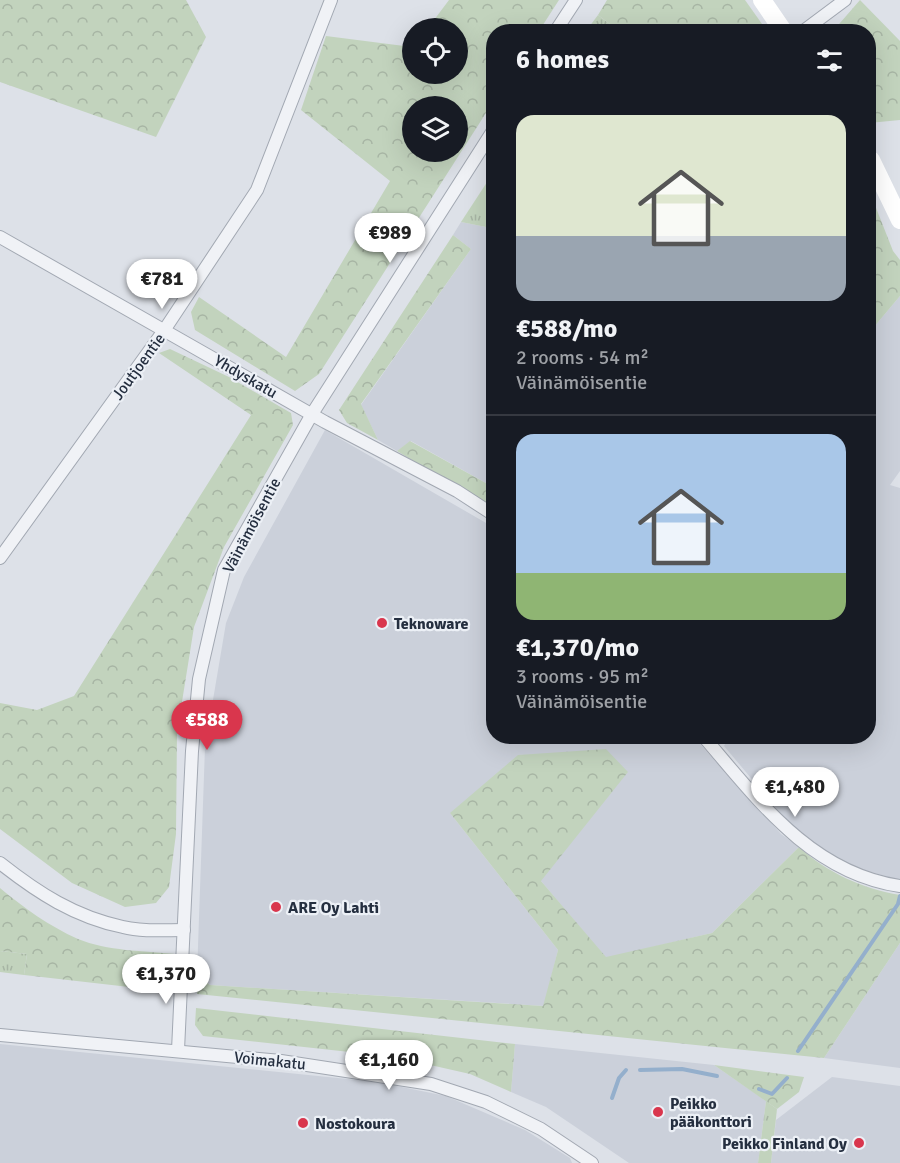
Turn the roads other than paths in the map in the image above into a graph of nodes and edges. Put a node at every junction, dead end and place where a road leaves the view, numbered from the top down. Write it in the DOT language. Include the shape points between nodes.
graph roads {
  1 [pos="332,0"];
  2 [pos="576,0"];
  3 [pos="762,0"];
  4 [pos="846,0"];
  5 [pos="560,24"];
  6 [pos="778,24"];
  7 [pos="813,24"];
  8 [pos="486,142"];
  9 [pos="876,166"];
  10 [pos="876,170"];
  11 [pos="900,198"];
  12 [pos="900,220"];
  13 [pos="0,237"];
  14 [pos="165,329"];
  15 [pos="312,414"];
  16 [pos="486,510"];
  17 [pos="0,558"];
  18 [pos="710,744"];
  19 [pos="0,863"];
  20 [pos="900,886"];
  21 [pos="184,930"];
  22 [pos="0,1035"];
  23 [pos="178,1050"];
  24 [pos="591,1163"];
  1 -- 14 [label="street, Joutjoentie" via="257,190"];
  2 -- 5 [label="street"];
  3 -- 6 [label="street"];
  4 -- 7 [label="street"];
  8 -- 15 [label="street, Väinämöisentie"];
  9 -- 11 [label="street"];
  10 -- 12 [label="street"];
  13 -- 14 [label="street, Yhdyskatu"];
  14 -- 15 [label="street, Yhdyskatu"];
  14 -- 17 [label="street, Joutjoentie"];
  15 -- 16 [label="street, Yhdyskatu"];
  15 -- 21 [label="street, Väinämöisentie" via="225,570 199,679"];
  18 -- 20 [label="street" via="786,830 817,854 852,872"];
  19 -- 21 [label="street" via="35,891 74,913 125,928"];
  21 -- 23 [label="street, Väinämöisentie"];
  22 -- 23 [label="street, Voimakatu"];
  23 -- 24 [label="street, Voimakatu" via="431,1084 486,1102 541,1129"];
}
